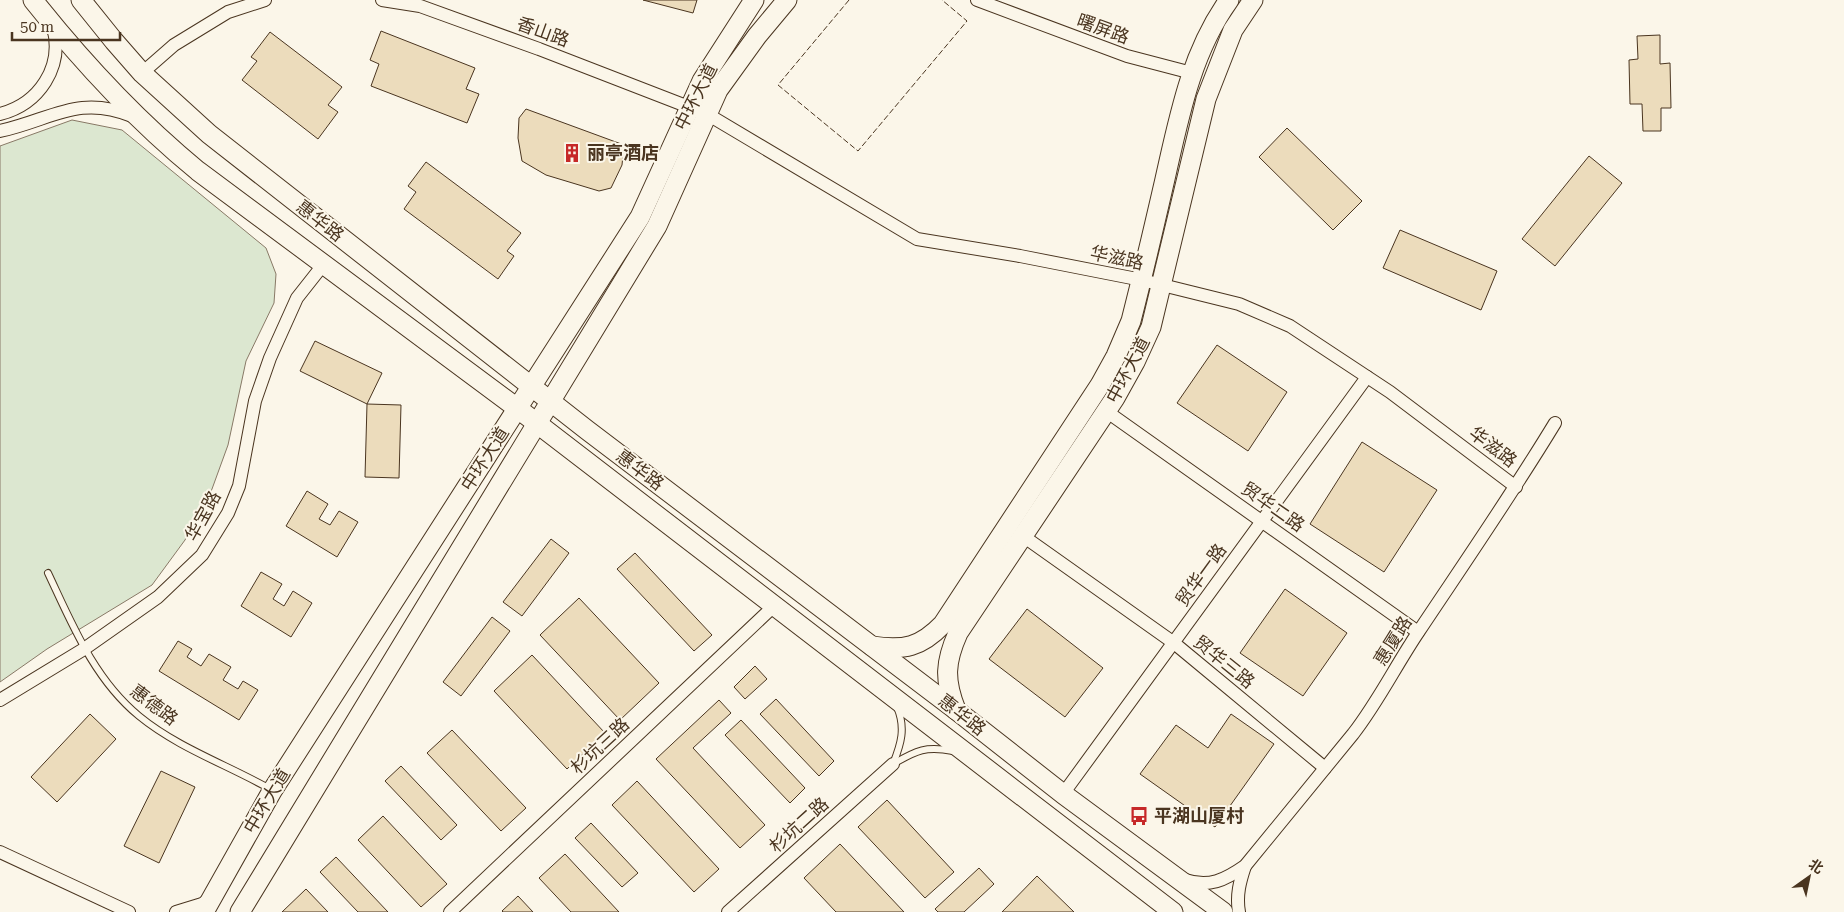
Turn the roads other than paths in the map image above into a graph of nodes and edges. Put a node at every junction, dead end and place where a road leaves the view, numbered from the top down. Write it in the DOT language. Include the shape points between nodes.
graph roads {
  1 [pos="33,0"];
  2 [pos="81,0"];
  3 [pos="265,0"];
  4 [pos="382,0"];
  5 [pos="754,0"];
  6 [pos="787,0"];
  7 [pos="977,0"];
  8 [pos="1229,0"];
  9 [pos="1253,0"];
  10 [pos="52,25"];
  11 [pos="142,73"];
  12 [pos="1192,73"];
  13 [pos="698,111"];
  14 [pos="0,114"];
  15 [pos="137,118"];
  16 [pos="0,132"];
  17 [pos="323,265"];
  18 [pos="1142,280"];
  19 [pos="1161,286"];
  20 [pos="1367,377"];
  21 [pos="531,386"];
  22 [pos="550,401"];
  23 [pos="517,408"];
  24 [pos="1106,411"];
  25 [pos="536,423"];
  26 [pos="1555,423"];
  27 [pos="1516,486"];
  28 [pos="1262,521"];
  29 [pos="1023,536"];
  30 [pos="48,573"];
  31 [pos="774,606"];
  32 [pos="1418,632"];
  33 [pos="1174,643"];
  34 [pos="872,646"];
  35 [pos="84,649"];
  36 [pos="893,697"];
  37 [pos="0,700"];
  38 [pos="956,710"];
  39 [pos="966,753"];
  40 [pos="893,764"];
  41 [pos="1325,768"];
  42 [pos="272,791"];
  43 [pos="1063,794"];
  44 [pos="0,852"];
  45 [pos="1246,866"];
  46 [pos="1177,877"];
  47 [pos="208,905"];
  48 [pos="1166,909"];
  49 [pos="128,912"];
  50 [pos="176,912"];
  51 [pos="240,912"];
  52 [pos="450,912"];
  53 [pos="728,912"];
  54 [pos="1223,912"];
  55 [pos="1239,912"];
  1 -- 10 [label="street, 惠华路"];
  2 -- 11 [label="street, 惠华路"];
  3 -- 11 [label="street" via="228,12 174,45"];
  4 -- 13 [label="street, 香山路" via="420,6"];
  5 -- 13 [label="street, 中环大道" via="702,81"];
  6 -- 13 [label="street, 中环大道"];
  7 -- 12 [label="street, 曙屏路" via="1127,56"];
  8 -- 12 [label="street, 中环大道" via="1202,46"];
  9 -- 19 [label="street, 中环大道" via="1233,30 1206,99"];
  10 -- 14 [label="street" via="56,52 49,78 28,102"];
  10 -- 15 [label="street, 惠华路"];
  11 -- 21 [label="street, 惠华路" via="210,134"];
  12 -- 18 [label="street, 中环大道"];
  13 -- 18 [label="street, 华滋路" via="917,239"];
  13 -- 21 [label="street, 中环大道" via="640,217"];
  13 -- 22 [label="street, 中环大道" via="656,226"];
  15 -- 16 [label="street" via="119,111 87,106"];
  15 -- 17 [label="street, 惠华路" via="198,171"];
  17 -- 23 [label="street, 惠华路"];
  17 -- 35 [label="street, 华宝路" via="297,298 270,358 255,401 239,486 228,513 202,555 158,597"];
  18 -- 19 [label="street, 华滋路"];
  18 -- 34 [label="street, 中环大道" via="1131,321 1100,385 943,624 932,636 914,646 895,650"];
  19 -- 20 [label="street, 华滋路" via="1239,304 1290,326"];
  19 -- 24 [label="street, 中环大道" via="1151,327"];
  20 -- 27 [label="street, 华滋路"];
  20 -- 28 [label="street, 贸华一路"];
  21 -- 22 [label="street, 惠华路"];
  21 -- 23 [label="street, 中环大道"];
  22 -- 25 [label="street, 中环大道"];
  22 -- 34 [label="street, 惠华路"];
  23 -- 25 [label="street, 惠华路"];
  23 -- 42 [label="street, 中环大道"];
  24 -- 28 [label="street, 贸华二路"];
  24 -- 29 [label="street, 中环大道"];
  25 -- 31 [label="street, 惠华路"];
  25 -- 51 [label="street, 中环大道"];
  26 -- 27 [label="street, 惠厦路"];
  27 -- 32 [label="street, 惠厦路"];
  28 -- 32 [label="street, 贸华二路"];
  28 -- 33 [label="street, 贸华一路"];
  29 -- 33 [label="street, 贸华三路"];
  29 -- 38 [label="street, 中环大道" via="958,633 950,652 948,691"];
  30 -- 35 [label="lane, 惠德路"];
  31 -- 36 [label="street, 惠华路"];
  31 -- 52 [label="street, 杉坑三路"];
  32 -- 41 [label="street, 惠厦路" via="1369,713"];
  33 -- 41 [label="street, 贸华三路"];
  33 -- 43 [label="street, 贸华一路"];
  34 -- 38 [label="street, 惠华路"];
  35 -- 37 [label="street, 华宝路"];
  35 -- 42 [label="lane, 惠德路" via="115,694 139,717 194,751"];
  36 -- 39 [label="street, 惠华路"];
  36 -- 40 [label="lane" via="902,718 902,740"];
  38 -- 43 [label="street, 惠华路"];
  39 -- 40 [label="lane" via="940,748 918,750"];
  39 -- 48 [label="street, 惠华路"];
  40 -- 53 [label="street, 杉坑二路"];
  41 -- 45 [label="street, 惠厦路"];
  42 -- 47 [label="street, 中环大道"];
  43 -- 46 [label="street, 惠华路"];
  44 -- 49 [label="street"];
  45 -- 46 [label="street" via="1214,884 1196,884"];
  45 -- 55 [label="street" via="1239,886"];
  46 -- 54 [label="street, 惠华路"];
  47 -- 50 [label="street"];
}
